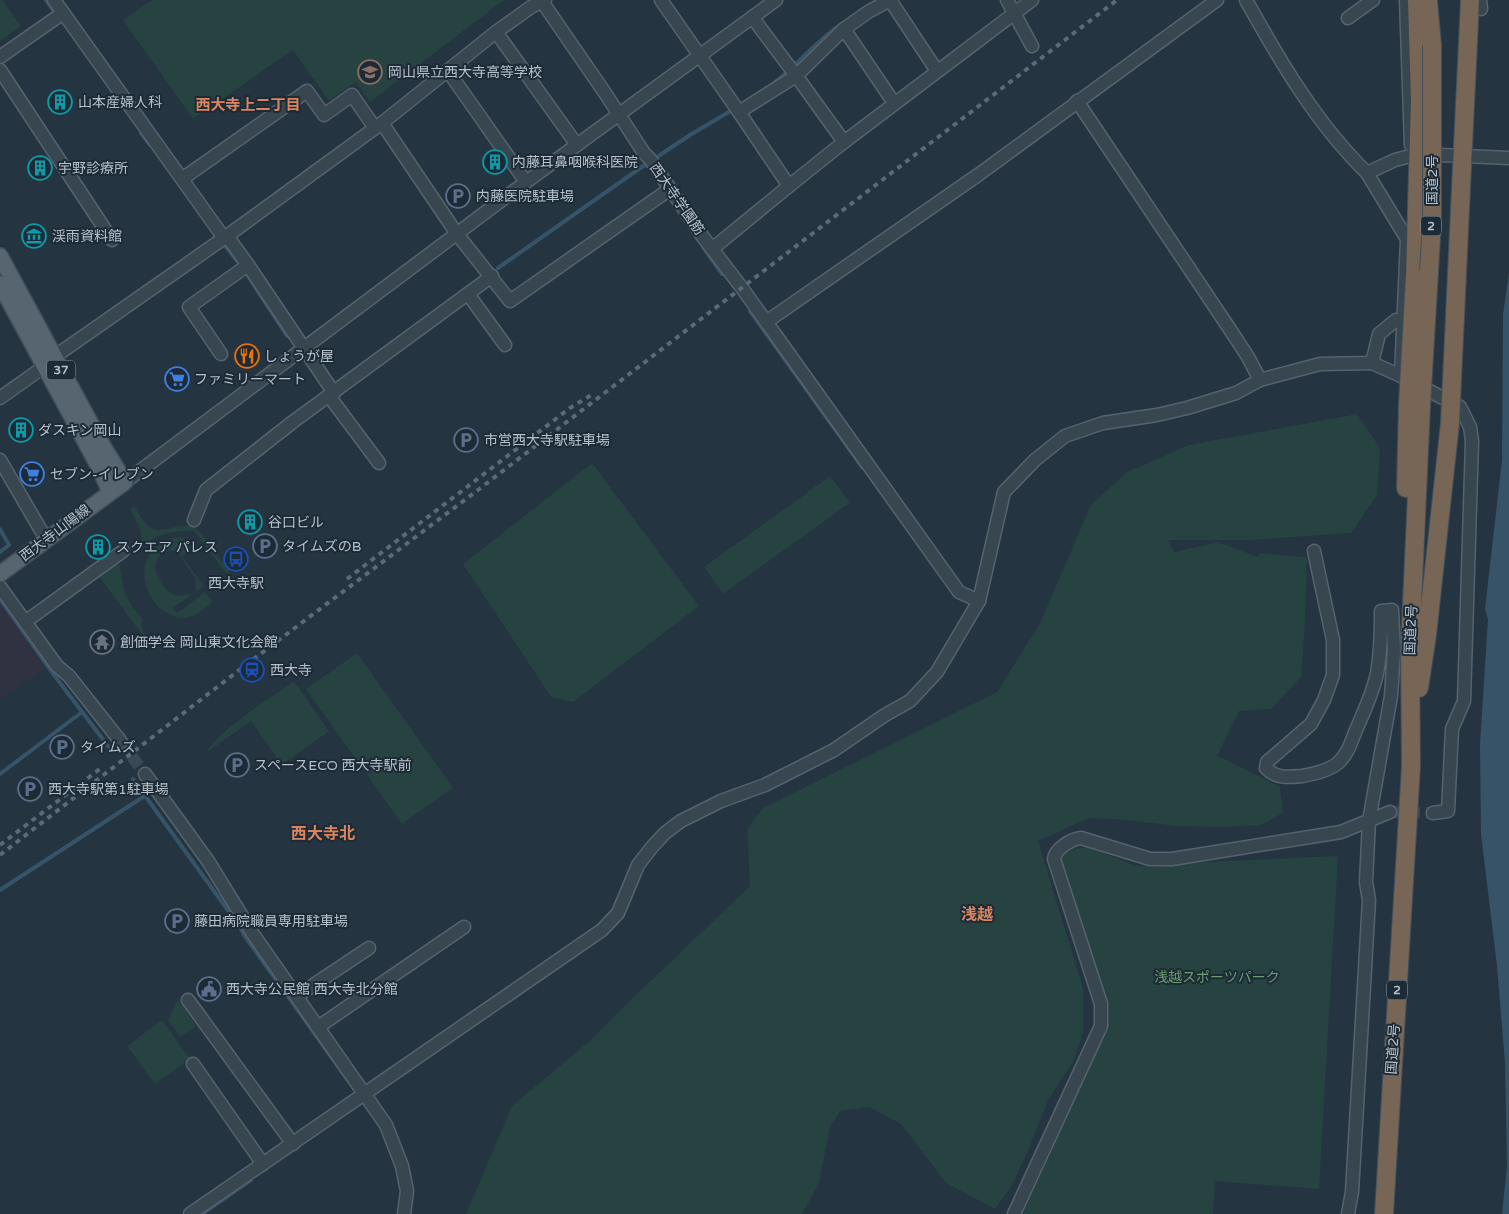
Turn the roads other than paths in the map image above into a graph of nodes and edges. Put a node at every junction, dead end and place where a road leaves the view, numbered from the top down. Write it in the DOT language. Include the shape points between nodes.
graph roads {
  1 [pos="54,0"];
  2 [pos="661,0"];
  3 [pos="776,0"];
  4 [pos="890,0"];
  5 [pos="1007,0"];
  6 [pos="1032,0"];
  7 [pos="1217,0"];
  8 [pos="1246,0"];
  9 [pos="1373,0"];
  10 [pos="1406,0"];
  11 [pos="1417,0"];
  12 [pos="1430,0"];
  13 [pos="543,1"];
  14 [pos="1477,3"];
  15 [pos="63,13"];
  16 [pos="1014,13"];
  17 [pos="752,17"];
  18 [pos="1348,18"];
  19 [pos="844,30"];
  20 [pos="496,32"];
  21 [pos="1032,46"];
  22 [pos="700,56"];
  23 [pos="0,57"];
  24 [pos="0,70"];
  25 [pos="448,71"];
  26 [pos="937,71"];
  27 [pos="793,72"];
  28 [pos="1076,102"];
  29 [pos="894,103"];
  30 [pos="736,109"];
  31 [pos="618,115"];
  32 [pos="378,126"];
  33 [pos="844,142"];
  34 [pos="577,145"];
  35 [pos="1414,154"];
  36 [pos="1462,155"];
  37 [pos="1509,158"];
  38 [pos="1367,173"];
  39 [pos="182,179"];
  40 [pos="526,182"];
  41 [pos="789,186"];
  42 [pos="670,188"];
  43 [pos="457,234"];
  44 [pos="226,237"];
  45 [pos="112,240"];
  46 [pos="712,248"];
  47 [pos="0,256"];
  48 [pos="248,265"];
  49 [pos="492,276"];
  50 [pos="0,284"];
  51 [pos="468,294"];
  52 [pos="1402,321"];
  53 [pos="766,322"];
  54 [pos="505,345"];
  55 [pos="303,348"];
  56 [pos="221,354"];
  57 [pos="50,362"];
  58 [pos="1372,363"];
  59 [pos="1401,376"];
  60 [pos="1260,380"];
  61 [pos="332,394"];
  62 [pos="0,398"];
  63 [pos="1415,405"];
  64 [pos="0,460"];
  65 [pos="379,463"];
  66 [pos="125,482"];
  67 [pos="110,492"];
  68 [pos="194,520"];
  69 [pos="46,539"];
  70 [pos="124,551"];
  71 [pos="1314,551"];
  72 [pos="0,574"];
  73 [pos="0,587"];
  74 [pos="979,601"];
  75 [pos="25,622"];
  76 [pos="122,742"];
  77 [pos="1411,766"];
  78 [pos="145,774"];
  79 [pos="1390,812"];
  80 [pos="1433,813"];
  81 [pos="1369,821"];
  82 [pos="464,927"];
  83 [pos="368,948"];
  84 [pos="297,996"];
  85 [pos="188,1000"];
  86 [pos="318,1027"];
  87 [pos="193,1064"];
  88 [pos="364,1094"];
  89 [pos="292,1144"];
  90 [pos="263,1164"];
  91 [pos="190,1214"];
  92 [pos="404,1214"];
  93 [pos="1014,1214"];
  94 [pos="1348,1214"];
  95 [pos="1384,1214"];
  1 -- 15 [label="street"];
  2 -- 22 [label="street"];
  3 -- 17 [label="street"];
  4 -- 19 [label="street"];
  4 -- 26 [label="street"];
  5 -- 16 [label="street"];
  6 -- 16 [label="street"];
  7 -- 28 [label="street"];
  8 -- 38 [label="street" via="1290,76 1335,138"];
  9 -- 18 [label="street"];
  10 -- 35 [label="street"];
  11 -- 35 [label="highway" via="1420,102"];
  12 -- 63 [label="highway, 国道2号 / 2, bridge" via="1432,221"];
  13 -- 20 [label="street"];
  13 -- 31 [label="street, 西大寺学園筋"];
  14 -- 36 [label="highway" via="1469,30"];
  15 -- 23 [label="street"];
  15 -- 39 [label="street"];
  16 -- 21 [label="street"];
  16 -- 26 [label="street"];
  17 -- 22 [label="street"];
  17 -- 27 [label="street"];
  19 -- 27 [label="street"];
  19 -- 29 [label="street"];
  20 -- 25 [label="street"];
  20 -- 34 [label="street"];
  22 -- 30 [label="street"];
  22 -- 31 [label="street"];
  24 -- 45 [label="street"];
  25 -- 32 [label="street"];
  25 -- 40 [label="street"];
  26 -- 29 [label="street"];
  27 -- 30 [label="street"];
  27 -- 33 [label="street"];
  28 -- 53 [label="street" via="978,175"];
  28 -- 60 [label="street" via="1229,328"];
  29 -- 33 [label="street"];
  30 -- 41 [label="street"];
  31 -- 34 [label="street"];
  31 -- 42 [label="street, 西大寺学園筋"];
  32 -- 39 [label="street" via="352,95 324,115 307,92"];
  32 -- 43 [label="street"];
  32 -- 44 [label="street"];
  33 -- 41 [label="street"];
  34 -- 40 [label="street"];
  35 -- 36 [label="street"];
  35 -- 38 [label="street"];
  35 -- 63 [label="highway, bridge"];
  36 -- 37 [label="street"];
  36 -- 77 [label="highway, bridge" via="1450,423"];
  38 -- 52 [label="street" via="1407,239"];
  39 -- 44 [label="street"];
  40 -- 43 [label="street"];
  41 -- 46 [label="street"];
  42 -- 46 [label="street, 西大寺学園筋"];
  42 -- 49 [label="street" via="510,301"];
  43 -- 49 [label="street"];
  43 -- 55 [label="street"];
  44 -- 48 [label="street"];
  44 -- 57 [label="street"];
  46 -- 53 [label="street, 西大寺学園筋"];
  47 -- 57 [label="main road, 37"];
  48 -- 55 [label="street"];
  48 -- 56 [label="street" via="189,307"];
  49 -- 51 [label="street"];
  50 -- 57 [label="main road, 37"];
  51 -- 54 [label="street"];
  51 -- 61 [label="street"];
  52 -- 58 [label="street" via="1396,320 1379,334"];
  52 -- 59 [label="street"];
  53 -- 74 [label="street, 西大寺学園筋" via="959,592"];
  55 -- 61 [label="street"];
  55 -- 66 [label="street"];
  57 -- 62 [label="street"];
  57 -- 66 [label="main road, 37"];
  57 -- 67 [label="main road, 37"];
  58 -- 59 [label="street"];
  58 -- 60 [label="street" via="1320,364"];
  59 -- 80 [label="street" via="1460,407 1470,427 1472,441 1464,701 1452,730 1448,811"];
  60 -- 74 [label="street" via="1236,393 1187,408 1103,423 1065,436 1035,460 1004,492"];
  61 -- 65 [label="street"];
  61 -- 68 [label="street" via="206,490"];
  63 -- 77 [label="highway, 国道2号 / 2" via="1405,520"];
  64 -- 69 [label="street"];
  66 -- 67 [label="main road, 西大寺山陽線"];
  67 -- 69 [label="main road, 西大寺山陽線"];
  69 -- 72 [label="main road, 西大寺山陽線"];
  70 -- 75 [label="street"];
  71 -- 81 [label="street" via="1333,640 1334,674 1311,724 1271,757 1266,765 1277,776 1302,776 1326,770 1346,756 1372,693 1380,647 1381,611 1392,610 1391,696"];
  73 -- 75 [label="street"];
  74 -- 88 [label="street" via="937,672 910,701 834,750 765,785 721,800 681,821 652,846 638,865 611,922"];
  75 -- 76 [label="street" via="57,666 69,676"];
  77 -- 95 [label="highway, 国道2号 / 2"];
  78 -- 84 [label="street" via="208,861 253,934"];
  79 -- 81 [label="street"];
  81 -- 93 [label="street" via="1341,832 1172,859 1150,859 1081,838 1056,852 1054,859 1101,1004 1101,1026"];
  81 -- 94 [label="street" via="1366,882 1369,900 1352,1192"];
  82 -- 86 [label="street"];
  83 -- 84 [label="street"];
  84 -- 86 [label="street"];
  85 -- 89 [label="street"];
  86 -- 88 [label="street"];
  87 -- 90 [label="street"];
  88 -- 89 [label="street"];
  88 -- 92 [label="street" via="386,1125 402,1166 407,1191"];
  89 -- 90 [label="street"];
  90 -- 91 [label="street"];
}
